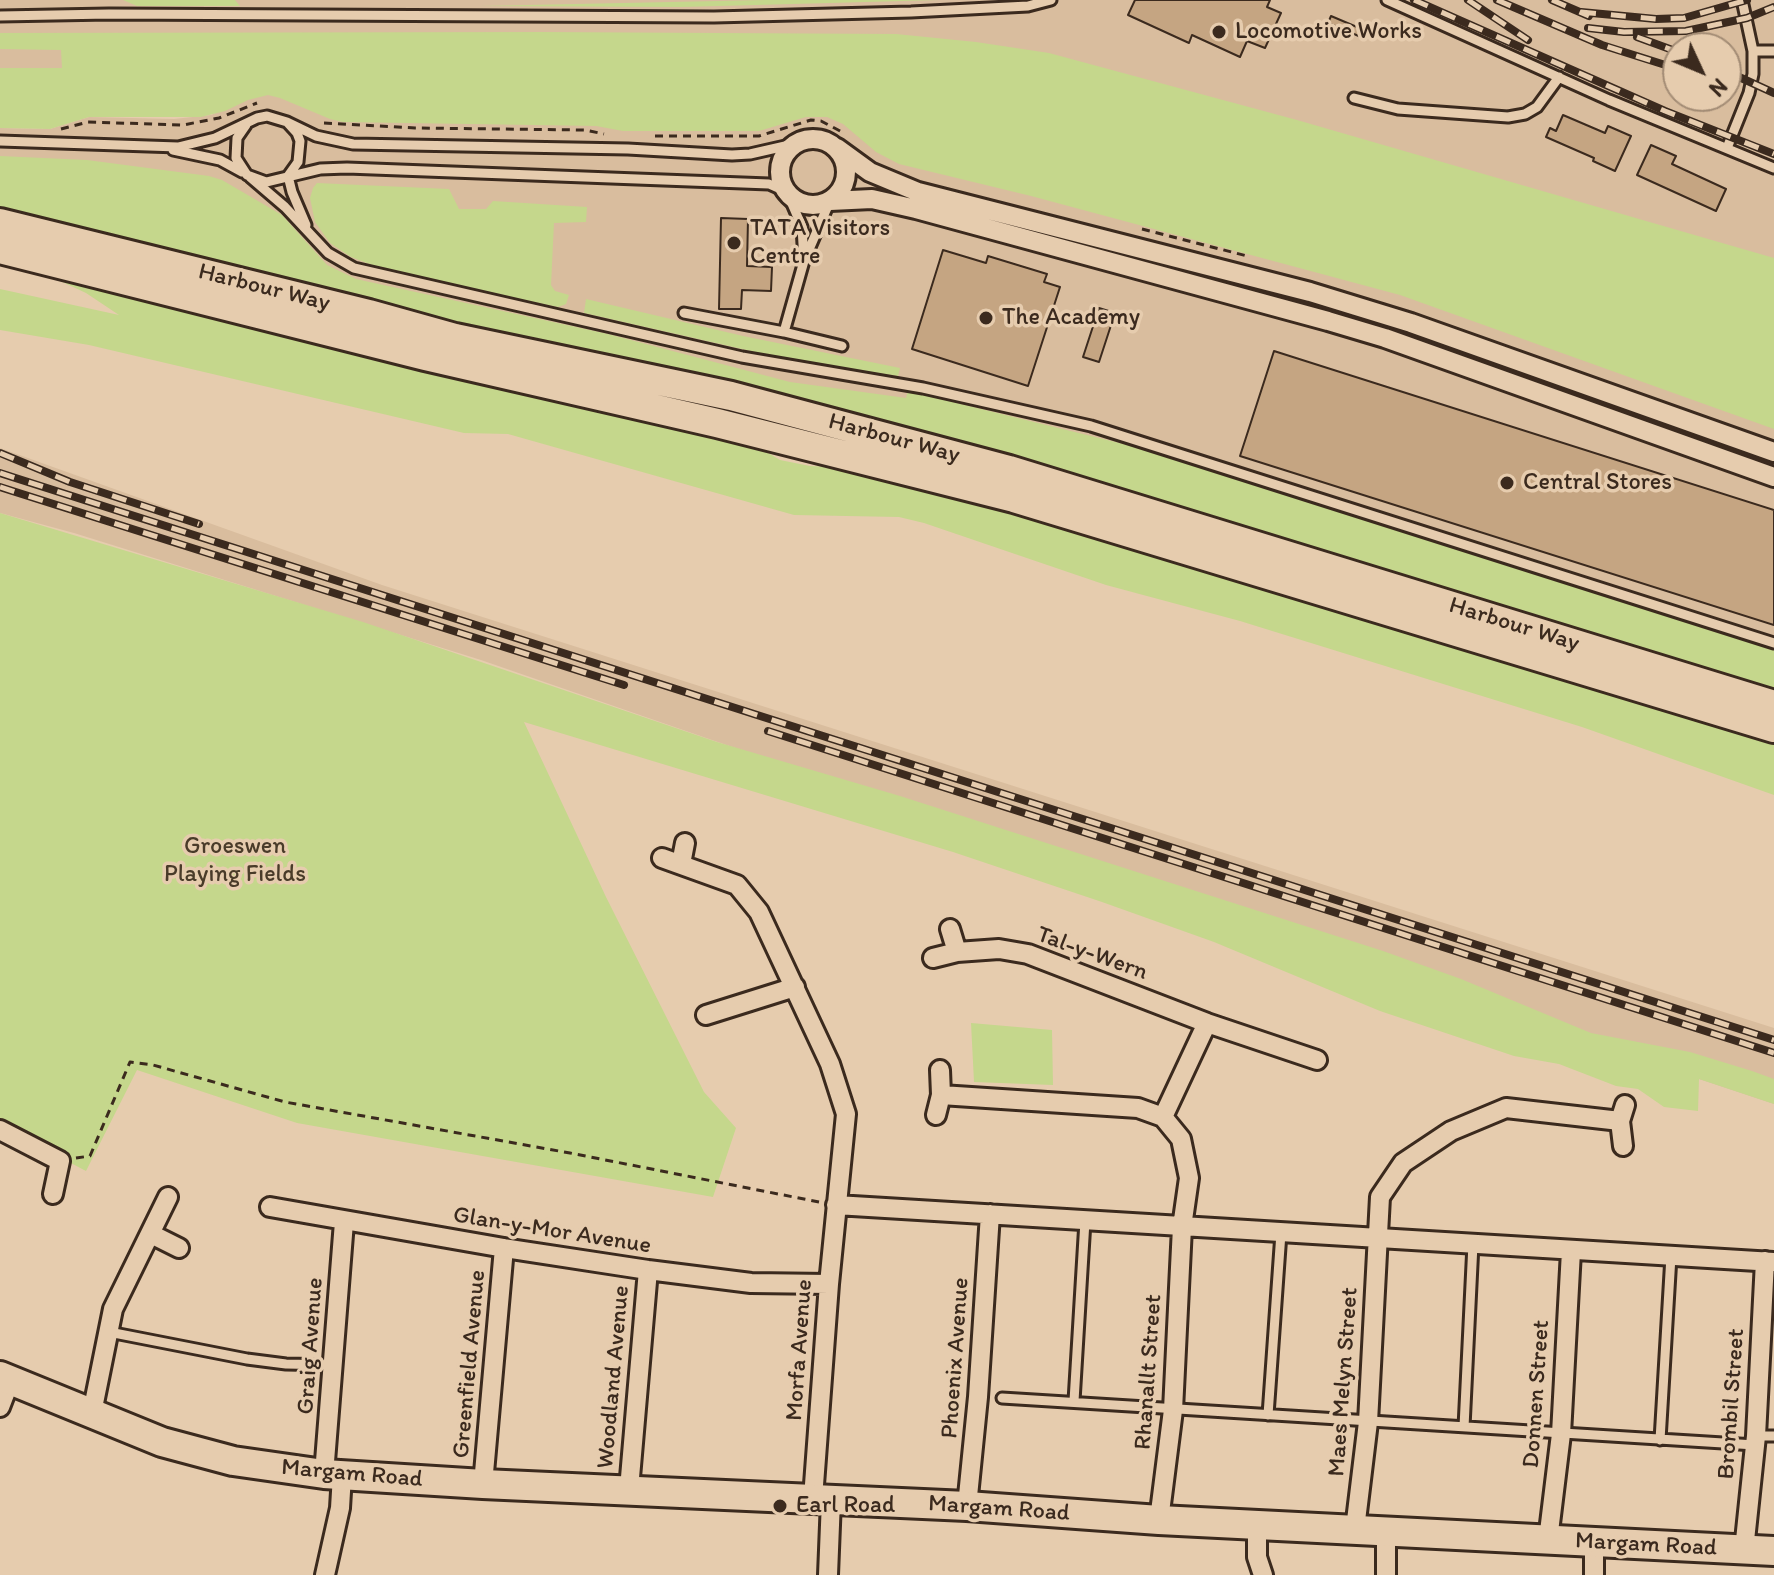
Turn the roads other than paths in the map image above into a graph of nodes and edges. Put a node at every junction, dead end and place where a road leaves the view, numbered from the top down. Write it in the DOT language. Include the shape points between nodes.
graph roads {
  1 [pos="109,0"];
  2 [pos="1051,0"];
  3 [pos="1387,0"];
  4 [pos="1742,0"];
  5 [pos="109,14"];
  6 [pos="0,16"];
  7 [pos="1753,51"];
  8 [pos="1774,51"];
  9 [pos="1559,77"];
  10 [pos="1354,98"];
  11 [pos="287,122"];
  12 [pos="246,125"];
  13 [pos="0,141"];
  14 [pos="794,144"];
  15 [pos="158,148"];
  16 [pos="837,148"];
  17 [pos="1727,148"];
  18 [pos="1774,168"];
  19 [pos="248,176"];
  20 [pos="288,176"];
  21 [pos="787,192"];
  22 [pos="830,201"];
  23 [pos="0,223"];
  24 [pos="311,234"];
  25 [pos="0,249"];
  26 [pos="804,261"];
  27 [pos="684,313"];
  28 [pos="784,332"];
  29 [pos="842,346"];
  30 [pos="1774,452"];
  31 [pos="1774,477"];
  32 [pos="1774,643"];
  33 [pos="1774,705"];
  34 [pos="1774,728"];
  35 [pos="685,843"];
  36 [pos="662,858"];
  37 [pos="681,864"];
  38 [pos="950,929"];
  39 [pos="957,952"];
  40 [pos="933,958"];
  41 [pos="795,987"];
  42 [pos="706,1015"];
  43 [pos="1207,1023"];
  44 [pos="1304,1035"];
  45 [pos="940,1070"];
  46 [pos="941,1095"];
  47 [pos="936,1115"];
  48 [pos="1163,1117"];
  49 [pos="0,1130"];
  50 [pos="1623,1146"];
  51 [pos="53,1194"];
  52 [pos="168,1197"];
  53 [pos="836,1205"];
  54 [pos="270,1207"];
  55 [pos="990,1214"];
  56 [pos="1085,1221"];
  57 [pos="344,1222"];
  58 [pos="1182,1227"];
  59 [pos="1281,1233"];
  60 [pos="151,1234"];
  61 [pos="1378,1238"];
  62 [pos="1473,1244"];
  63 [pos="179,1248"];
  64 [pos="504,1248"];
  65 [pos="1571,1251"];
  66 [pos="1671,1256"];
  67 [pos="1770,1262"];
  68 [pos="648,1270"];
  69 [pos="829,1284"];
  70 [pos="109,1332"];
  71 [pos="335,1365"];
  72 [pos="3,1388"];
  73 [pos="1002,1398"];
  74 [pos="1074,1401"];
  75 [pos="1173,1410"];
  76 [pos="92,1413"];
  77 [pos="1268,1415"];
  78 [pos="1368,1422"];
  79 [pos="1464,1427"];
  80 [pos="1561,1434"];
  81 [pos="1762,1439"];
  82 [pos="1660,1440"];
  83 [pos="333,1474"];
  84 [pos="483,1484"];
  85 [pos="629,1489"];
  86 [pos="822,1499"];
  87 [pos="967,1506"];
  88 [pos="1159,1520"];
  89 [pos="1257,1524"];
  90 [pos="1355,1529"];
  91 [pos="1386,1532"];
  92 [pos="1548,1540"];
  93 [pos="1594,1544"];
  94 [pos="1744,1550"];
  95 [pos="1774,1551"];
  96 [pos="325,1575"];
  97 [pos="828,1575"];
  98 [pos="1263,1575"];
  99 [pos="1386,1575"];
  100 [pos="1594,1575"];
  1 -- 5 [label="lane"];
  2 -- 5 [label="lane" via="1028,6 758,17"];
  3 -- 9 [label="lane"];
  4 -- 7 [label="lane"];
  5 -- 6 [label="lane"];
  7 -- 8 [label="lane"];
  7 -- 17 [label="lane" via="1749,93"];
  9 -- 10 [label="lane" via="1537,107 1508,117 1398,109"];
  9 -- 17 [label="lane"];
  11 -- 12 [label="lane" via="267,116"];
  11 -- 14 [label="lane" via="316,136 353,144 732,155"];
  11 -- 20 [label="lane" via="301,149"];
  12 -- 15 [label="lane" via="203,142"];
  12 -- 19 [label="lane" via="235,151"];
  13 -- 15 [label="lane"];
  14 -- 16 [label="street" via="821,139"];
  14 -- 21 [label="street" via="781,162 780,178"];
  15 -- 19 [label="lane" via="220,160"];
  16 -- 22 [label="street" via="846,176"];
  16 -- 30 [label="street" via="870,172 904,187 1310,292"];
  17 -- 18 [label="lane"];
  19 -- 20 [label="lane" via="266,182"];
  19 -- 24 [label="lane"];
  20 -- 21 [label="lane" via="320,169 400,169 749,181"];
  20 -- 24 [label="lane"];
  21 -- 22 [label="street" via="802,203"];
  21 -- 26 [label="lane" via="802,227"];
  22 -- 26 [label="lane"];
  22 -- 31 [label="street" via="872,199 916,209 1328,321"];
  23 -- 33 [label="main road, Harbour Way" via="455,338 731,396 1009,470"];
  24 -- 32 [label="lane" via="337,260 373,274 742,357 923,388 1091,426"];
  25 -- 34 [label="main road, Harbour Way" via="1014,498"];
  26 -- 28 [label="lane"];
  27 -- 28 [label="lane"];
  28 -- 29 [label="lane"];
  35 -- 37 [label="street"];
  36 -- 37 [label="street, Morfa Avenue"];
  37 -- 41 [label="street, Morfa Avenue" via="737,885 759,912"];
  38 -- 39 [label="street"];
  39 -- 40 [label="street, Tal-y-Wern"];
  39 -- 43 [label="street, Tal-y-Wern" via="999,949 1028,954"];
  41 -- 42 [label="street" via="724,1000"];
  41 -- 53 [label="street, Morfa Avenue" via="846,1114"];
  43 -- 44 [label="street, Tal-y-Wern" via="1308,1057"];
  43 -- 48 [label="street"];
  45 -- 46 [label="street"];
  46 -- 47 [label="street"];
  46 -- 48 [label="street" via="1138,1108"];
  48 -- 58 [label="street" via="1181,1139 1189,1178"];
  49 -- 51 [label="street" via="60,1161"];
  50 -- 61 [label="street, Maes Melyn Street" via="1622,1113 1506,1108 1451,1131 1403,1163 1380,1197"];
  52 -- 60 [label="street"];
  53 -- 55 [label="street"];
  53 -- 69 [label="street, Morfa Avenue"];
  54 -- 57 [label="street, Glan-y-Mor Avenue"];
  55 -- 56 [label="street"];
  55 -- 87 [label="street, Phoenix Avenue"];
  56 -- 58 [label="street"];
  56 -- 74 [label="lane"];
  57 -- 64 [label="street, Glan-y-Mor Avenue"];
  57 -- 71 [label="street, Graig Avenue"];
  58 -- 59 [label="street"];
  58 -- 75 [label="street, Rhanallt Street"];
  59 -- 61 [label="street"];
  59 -- 77 [label="lane"];
  60 -- 63 [label="street"];
  60 -- 70 [label="street" via="122,1287"];
  61 -- 62 [label="street"];
  61 -- 78 [label="street, Maes Melyn Street"];
  62 -- 65 [label="street"];
  62 -- 79 [label="lane"];
  64 -- 68 [label="street, Glan-y-Mor Avenue"];
  64 -- 84 [label="street, Greenfield Avenue"];
  65 -- 66 [label="street"];
  65 -- 80 [label="street, Donnen Street"];
  66 -- 67 [label="street"];
  66 -- 82 [label="lane"];
  67 -- 81 [label="street, Brombil Street"];
  68 -- 69 [label="street, Glan-y-Mor Avenue" via="751,1283"];
  68 -- 85 [label="street, Woodland Avenue"];
  69 -- 86 [label="street, Morfa Avenue"];
  70 -- 71 [label="lane" via="247,1359"];
  70 -- 76 [label="street"];
  71 -- 83 [label="street, Graig Avenue"];
  72 -- 76 [label="main road, Margam Road"];
  73 -- 74 [label="lane"];
  74 -- 75 [label="lane"];
  75 -- 77 [label="lane"];
  75 -- 88 [label="street, Rhanallt Street"];
  76 -- 83 [label="main road, Margam Road" via="162,1442 233,1461"];
  77 -- 78 [label="lane"];
  78 -- 79 [label="lane"];
  78 -- 90 [label="street, Maes Melyn Street"];
  79 -- 80 [label="lane"];
  80 -- 82 [label="lane"];
  80 -- 92 [label="street, Donnen Street"];
  81 -- 82 [label="lane"];
  81 -- 94 [label="street, Brombil Street"];
  83 -- 84 [label="main road, Margam Road"];
  83 -- 96 [label="street, Graig Avenue" via="340,1508"];
  84 -- 85 [label="main road, Margam Road"];
  85 -- 86 [label="main road, Margam Road"];
  86 -- 87 [label="main road, Margam Road"];
  86 -- 97 [label="street"];
  87 -- 88 [label="main road, Margam Road"];
  88 -- 89 [label="main road, Margam Road"];
  89 -- 90 [label="main road, Margam Road"];
  89 -- 98 [label="street"];
  90 -- 91 [label="main road, Margam Road"];
  91 -- 92 [label="main road, Margam Road"];
  91 -- 99 [label="street"];
  92 -- 93 [label="main road, Margam Road"];
  93 -- 94 [label="main road, Margam Road"];
  93 -- 100 [label="street"];
  94 -- 95 [label="main road, Margam Road"];
}
